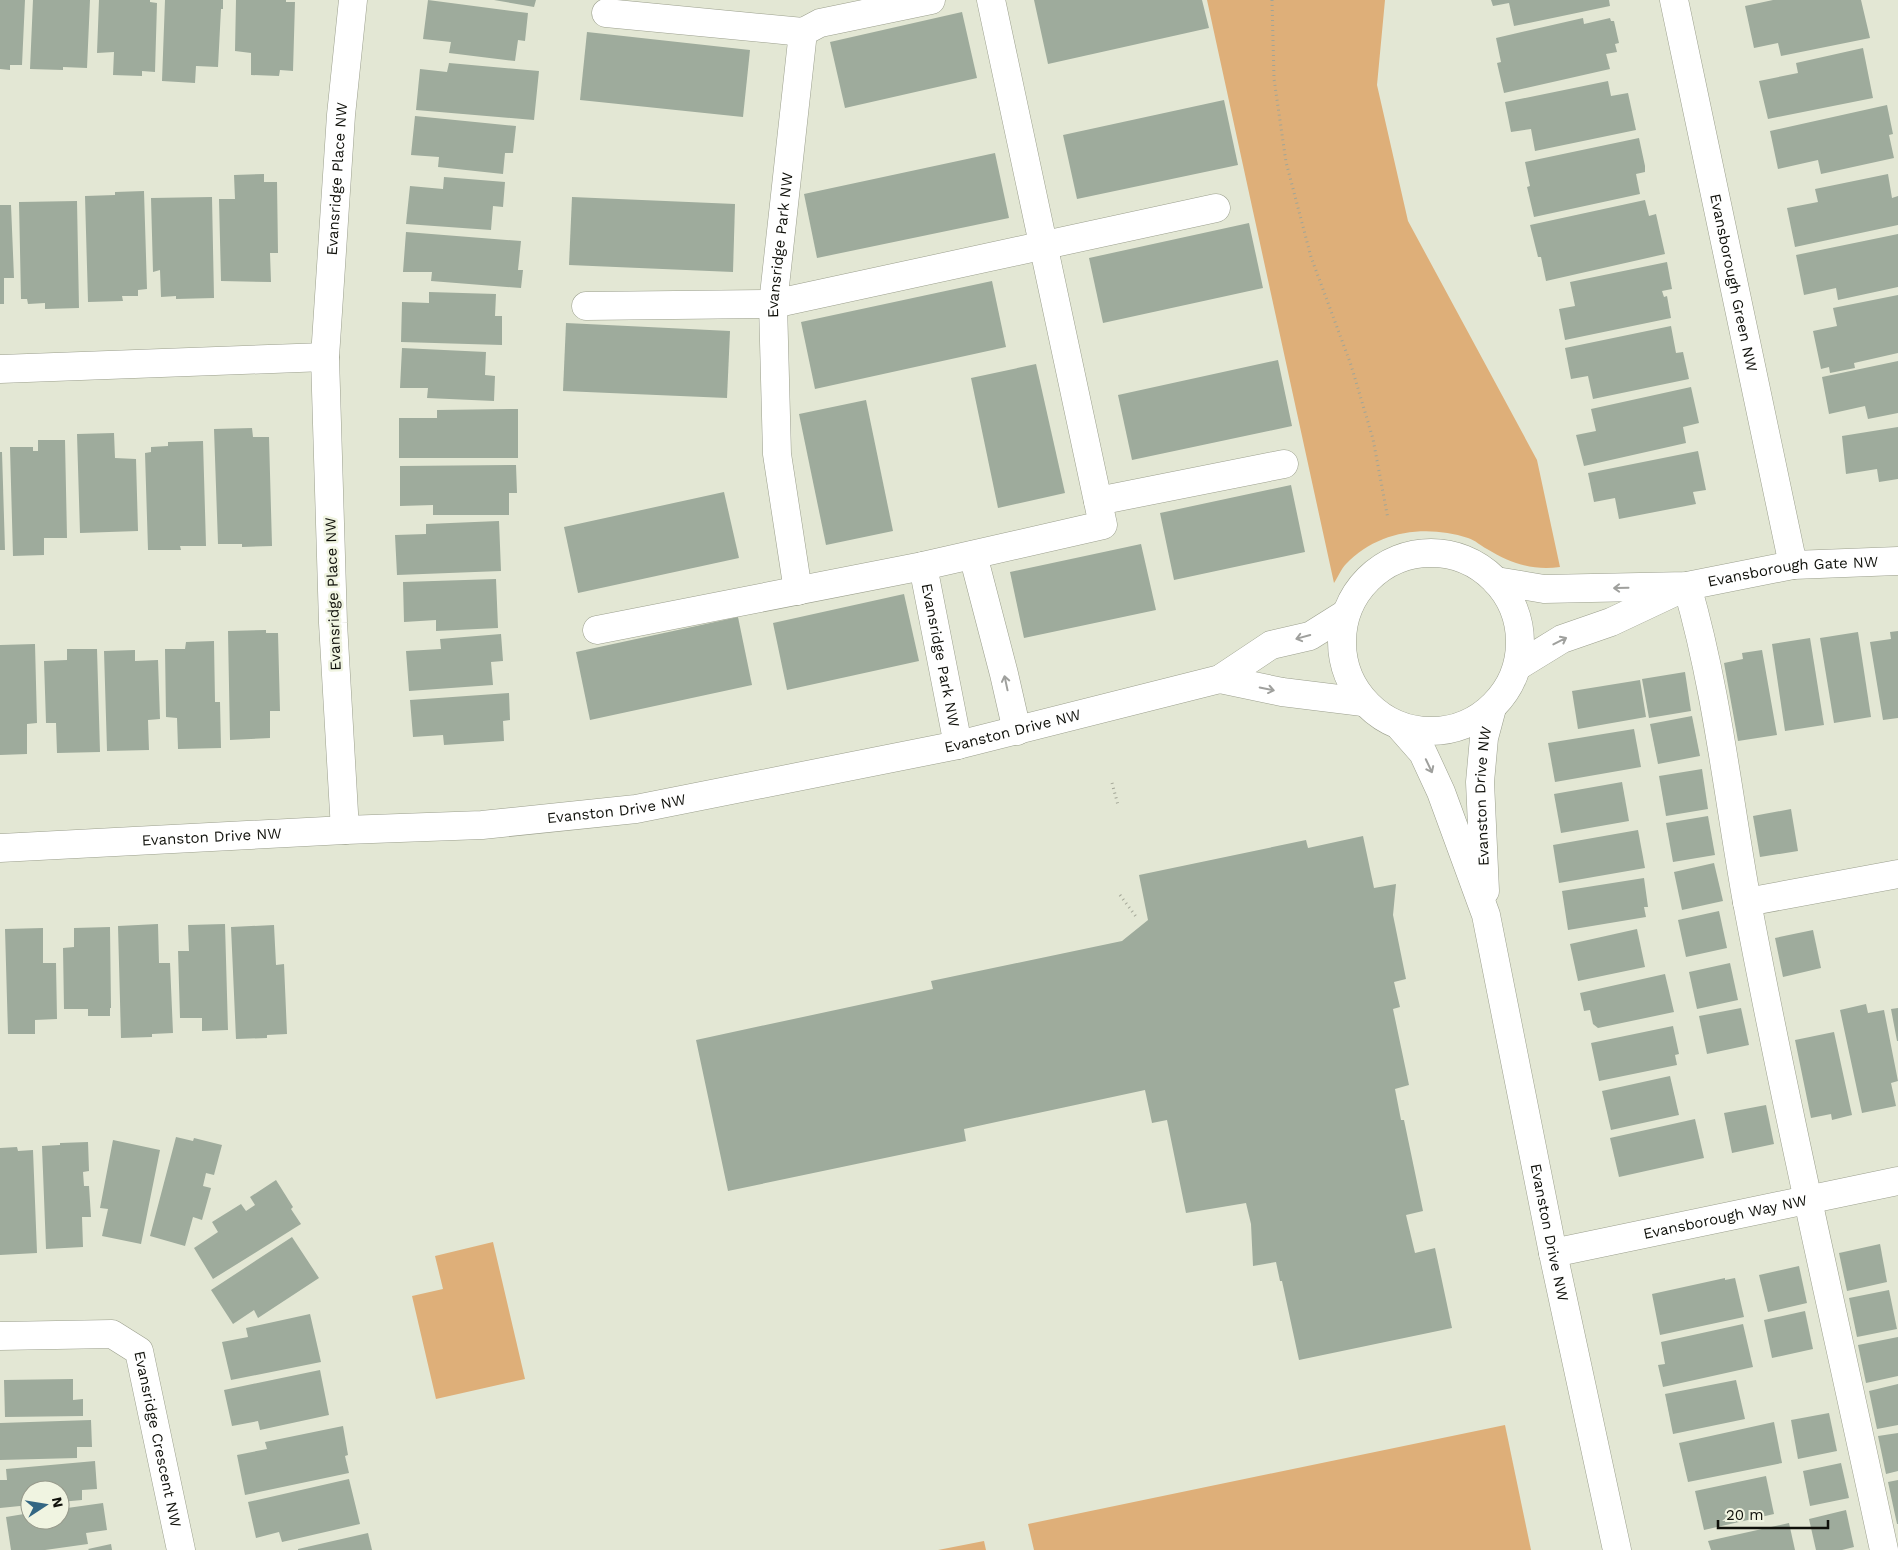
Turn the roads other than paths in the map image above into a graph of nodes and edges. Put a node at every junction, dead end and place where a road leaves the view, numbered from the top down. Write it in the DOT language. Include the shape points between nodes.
graph roads {
  1 [pos="353,0"];
  2 [pos="931,0"];
  3 [pos="991,0"];
  4 [pos="1674,0"];
  5 [pos="606,13"];
  6 [pos="803,32"];
  7 [pos="1216,208"];
  8 [pos="1044,246"];
  9 [pos="773,304"];
  10 [pos="586,306"];
  11 [pos="325,357"];
  12 [pos="0,369"];
  13 [pos="1284,464"];
  14 [pos="1098,501"];
  15 [pos="974,555"];
  16 [pos="1898,561"];
  17 [pos="923,566"];
  18 [pos="1792,566"];
  19 [pos="1496,581"];
  20 [pos="1687,586"];
  21 [pos="798,591"];
  22 [pos="1346,614"];
  23 [pos="597,630"];
  24 [pos="1518,666"];
  25 [pos="1220,679"];
  26 [pos="1363,702"];
  27 [pos="1492,708"];
  28 [pos="1401,728"];
  29 [pos="1017,731"];
  30 [pos="958,745"];
  31 [pos="345,830"];
  32 [pos="0,848"];
  33 [pos="1898,874"];
  34 [pos="1747,902"];
  35 [pos="1486,915"];
  36 [pos="1898,1181"];
  37 [pos="1809,1200"];
  38 [pos="1553,1253"];
  39 [pos="0,1336"];
  40 [pos="181,1550"];
  41 [pos="1617,1550"];
  42 [pos="1884,1550"];
  1 -- 11 [label="street, Evansridge Place NW" via="341,115"];
  2 -- 6 [label="street" via="820,23"];
  3 -- 8 [label="street, Evansridge Park NW"];
  4 -- 18 [label="street, Evansborough Green NW"];
  5 -- 6 [label="street"];
  6 -- 9 [label="street, Evansridge Park NW"];
  7 -- 8 [label="street"];
  8 -- 9 [label="street"];
  8 -- 14 [label="street, Evansridge Park NW"];
  9 -- 10 [label="street"];
  9 -- 21 [label="street, Evansridge Park NW" via="777,454"];
  11 -- 12 [label="street"];
  11 -- 31 [label="street, Evansridge Place NW" via="333,623"];
  13 -- 14 [label="street"];
  14 -- 15 [label="street, Evansridge Park NW" via="1103,525"];
  15 -- 17 [label="street, Evansridge Park NW"];
  29 -- 15 [label="street, one-way"];
  16 -- 18 [label="street, Evansborough Gate NW"];
  17 -- 21 [label="street, Evansridge Park NW"];
  17 -- 30 [label="street, Evansridge Park NW"];
  18 -- 20 [label="street, Evansborough Gate NW"];
  20 -- 19 [label="street, Evansborough Gate NW, one-way" via="1544,589"];
  19 -- 22 [label="street" via="1472,562 1450,555 1411,554 1383,566 1360,587"];
  19 -- 24 [label="street" via="1513,606 1520,636"];
  24 -- 20 [label="street, Evansborough Gate NW, one-way" via="1562,639 1611,622"];
  20 -- 34 [label="street" via="1701,634"];
  21 -- 23 [label="street, Evansridge Park NW"];
  22 -- 25 [label="street, Evanston Drive NW, one-way" via="1310,636 1271,645"];
  22 -- 26 [label="street" via="1341,645 1347,676"];
  24 -- 27 [label="street"];
  25 -- 26 [label="street, Evanston Drive NW, one-way" via="1282,692"];
  25 -- 29 [label="street, Evanston Drive NW"];
  26 -- 28 [label="street"];
  27 -- 28 [label="street" via="1465,726 1433,733"];
  27 -- 35 [label="street, Evanston Drive NW" via="1484,738 1480,782"];
  28 -- 35 [label="street, Evanston Drive NW, one-way" via="1423,753 1441,792"];
  29 -- 30 [label="street, Evanston Drive NW"];
  30 -- 31 [label="street, Evanston Drive NW" via="636,809 482,825"];
  31 -- 32 [label="street, Evanston Drive NW"];
  33 -- 34 [label="street"];
  34 -- 37 [label="street"];
  35 -- 38 [label="street, Evanston Drive NW"];
  36 -- 37 [label="street, Evansborough Way NW"];
  37 -- 38 [label="street, Evansborough Way NW"];
  37 -- 42 [label="street"];
  38 -- 41 [label="street, Evanston Drive NW"];
  39 -- 40 [label="street, Evansridge Crescent NW" via="112,1334 139,1351"];
}
